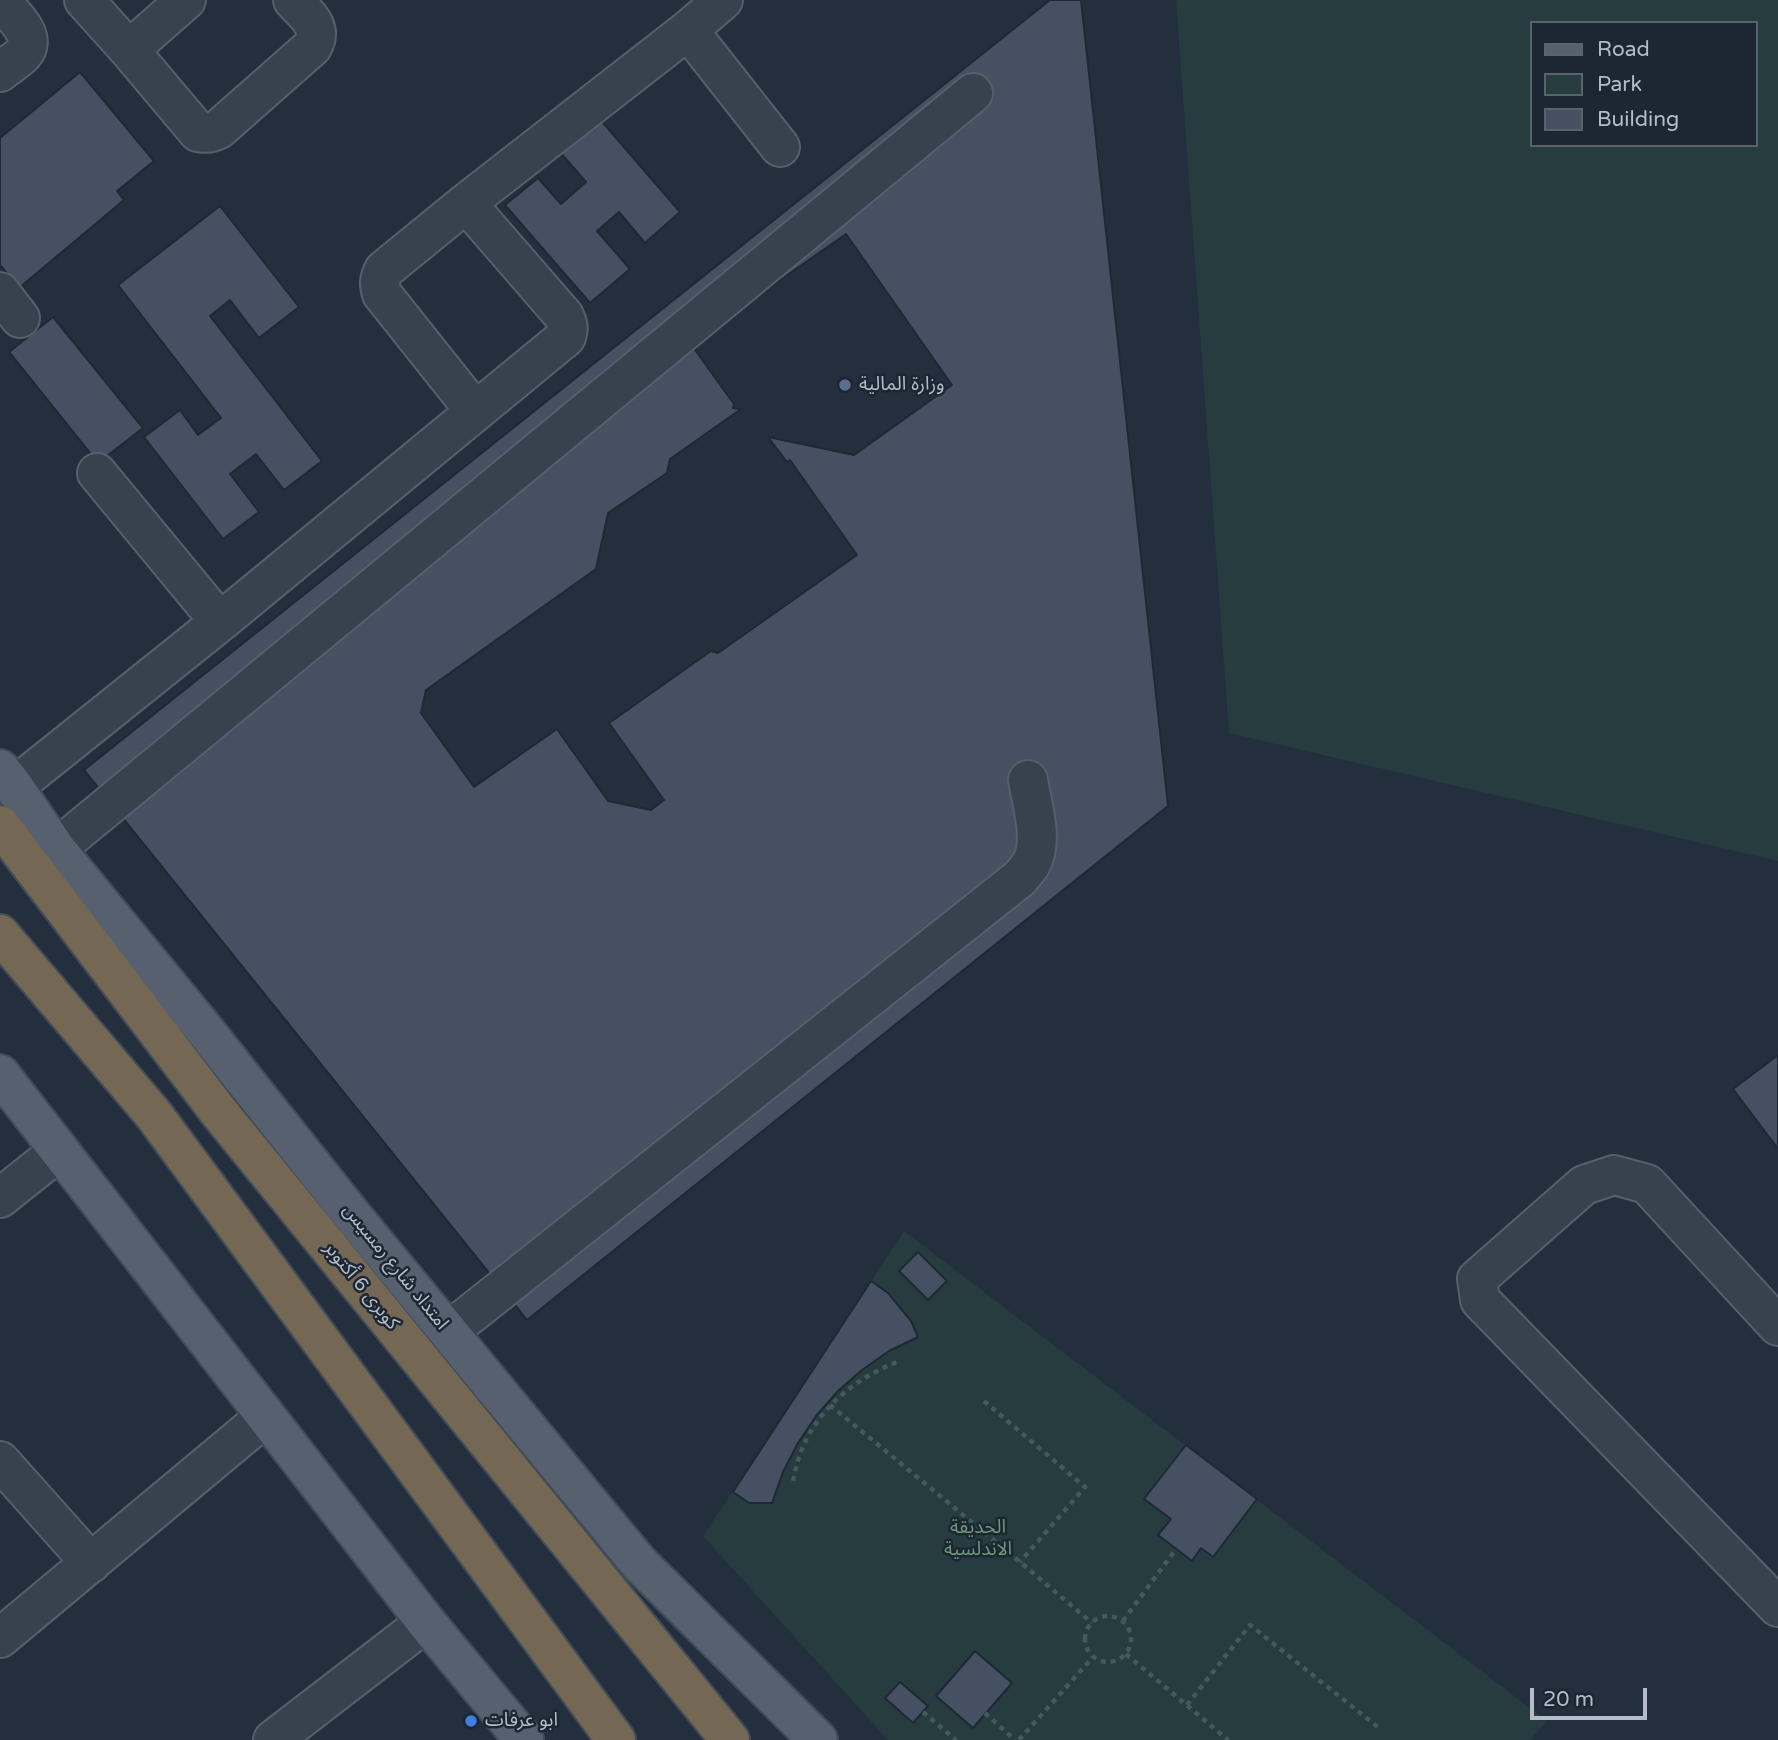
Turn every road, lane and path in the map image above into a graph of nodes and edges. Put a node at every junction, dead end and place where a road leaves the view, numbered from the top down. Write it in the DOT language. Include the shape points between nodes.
graph roads {
  1 [pos="0,0"];
  2 [pos="84,0"];
  3 [pos="186,0"];
  4 [pos="293,0"];
  5 [pos="723,0"];
  6 [pos="688,30"];
  7 [pos="129,50"];
  8 [pos="0,72"];
  9 [pos="973,93"];
  10 [pos="780,147"];
  11 [pos="466,202"];
  12 [pos="475,411"];
  13 [pos="97,473"];
  14 [pos="220,622"];
  15 [pos="7,778"];
  16 [pos="1028,780"];
  17 [pos="0,825"];
  18 [pos="56,849"];
  19 [pos="0,934"];
  20 [pos="0,1074"];
  21 [pos="60,1151"];
  22 [pos="0,1198"];
  23 [pos="1778,1326"];
  24 [pos="448,1332"];
  25 [pos="897,1362"];
  26 [pos="984,1401"];
  27 [pos="830,1405"];
  28 [pos="265,1418"];
  29 [pos="0,1461"];
  30 [pos="793,1481"];
  31 [pos="1176,1549"];
  32 [pos="1020,1562"];
  33 [pos="91,1563"];
  34 [pos="1778,1607"];
  35 [pos="1123,1621"];
  36 [pos="426,1622"];
  37 [pos="1092,1623"];
  38 [pos="0,1638"];
  39 [pos="1126,1654"];
  40 [pos="1094,1657"];
  41 [pos="1187,1705"];
  42 [pos="923,1712"];
  43 [pos="985,1713"];
  44 [pos="1380,1728"];
  45 [pos="612,1737"];
  46 [pos="273,1740"];
  47 [pos="524,1740"];
  48 [pos="730,1740"];
  49 [pos="818,1740"];
  50 [pos="956,1740"];
  51 [pos="1017,1740"];
  52 [pos="1228,1740"];
  1 -- 8 [label="street" via="28,36 28,46"];
  2 -- 7 [label="street"];
  3 -- 7 [label="street"];
  4 -- 7 [label="street" via="317,30 312,47 213,133 198,132"];
  5 -- 6 [label="street"];
  6 -- 10 [label="street"];
  6 -- 11 [label="street"];
  9 -- 18 [label="street"];
  11 -- 12 [label="street" via="384,270 380,286"];
  11 -- 12 [label="street" via="564,316 568,329 566,337"];
  12 -- 14 [label="street"];
  13 -- 14 [label="street"];
  14 -- 15 [label="street"];
  15 -- 18 [label="main road, امتداد شارع رمسيس"];
  16 -- 24 [label="street" via="1037,837 1031,865 1020,878"];
  17 -- 48 [label="highway, كوبرى 6 أكتوبر" via="218,1111"];
  18 -- 24 [label="main road, امتداد شارع رمسيس"];
  19 -- 45 [label="highway" via="153,1115"];
  20 -- 21 [label="main road"];
  21 -- 22 [label="street"];
  21 -- 28 [label="main road"];
  23 -- 34 [label="street" via="1647,1184 1614,1175 1584,1185 1477,1279 1480,1300"];
  24 -- 49 [label="main road, امتداد شارع رمسيس" via="639,1563"];
  25 -- 27 [label="path" via="861,1380"];
  26 -- 32 [label="path" via="1085,1487"];
  27 -- 30 [label="path" via="800,1454"];
  27 -- 32 [label="path"];
  28 -- 33 [label="street"];
  28 -- 36 [label="main road"];
  29 -- 33 [label="street"];
  31 -- 35 [label="path"];
  32 -- 37 [label="path"];
  33 -- 38 [label="street"];
  35 -- 37 [label="path" via="1107,1616"];
  35 -- 39 [label="path" via="1131,1637"];
  36 -- 46 [label="street"];
  36 -- 47 [label="main road"];
  37 -- 40 [label="path" via="1085,1640"];
  39 -- 40 [label="path" via="1111,1662"];
  39 -- 41 [label="path"];
  40 -- 51 [label="path"];
  41 -- 44 [label="path" via="1250,1625"];
  41 -- 52 [label="path"];
  42 -- 50 [label="path"];
  43 -- 51 [label="path"];
}
